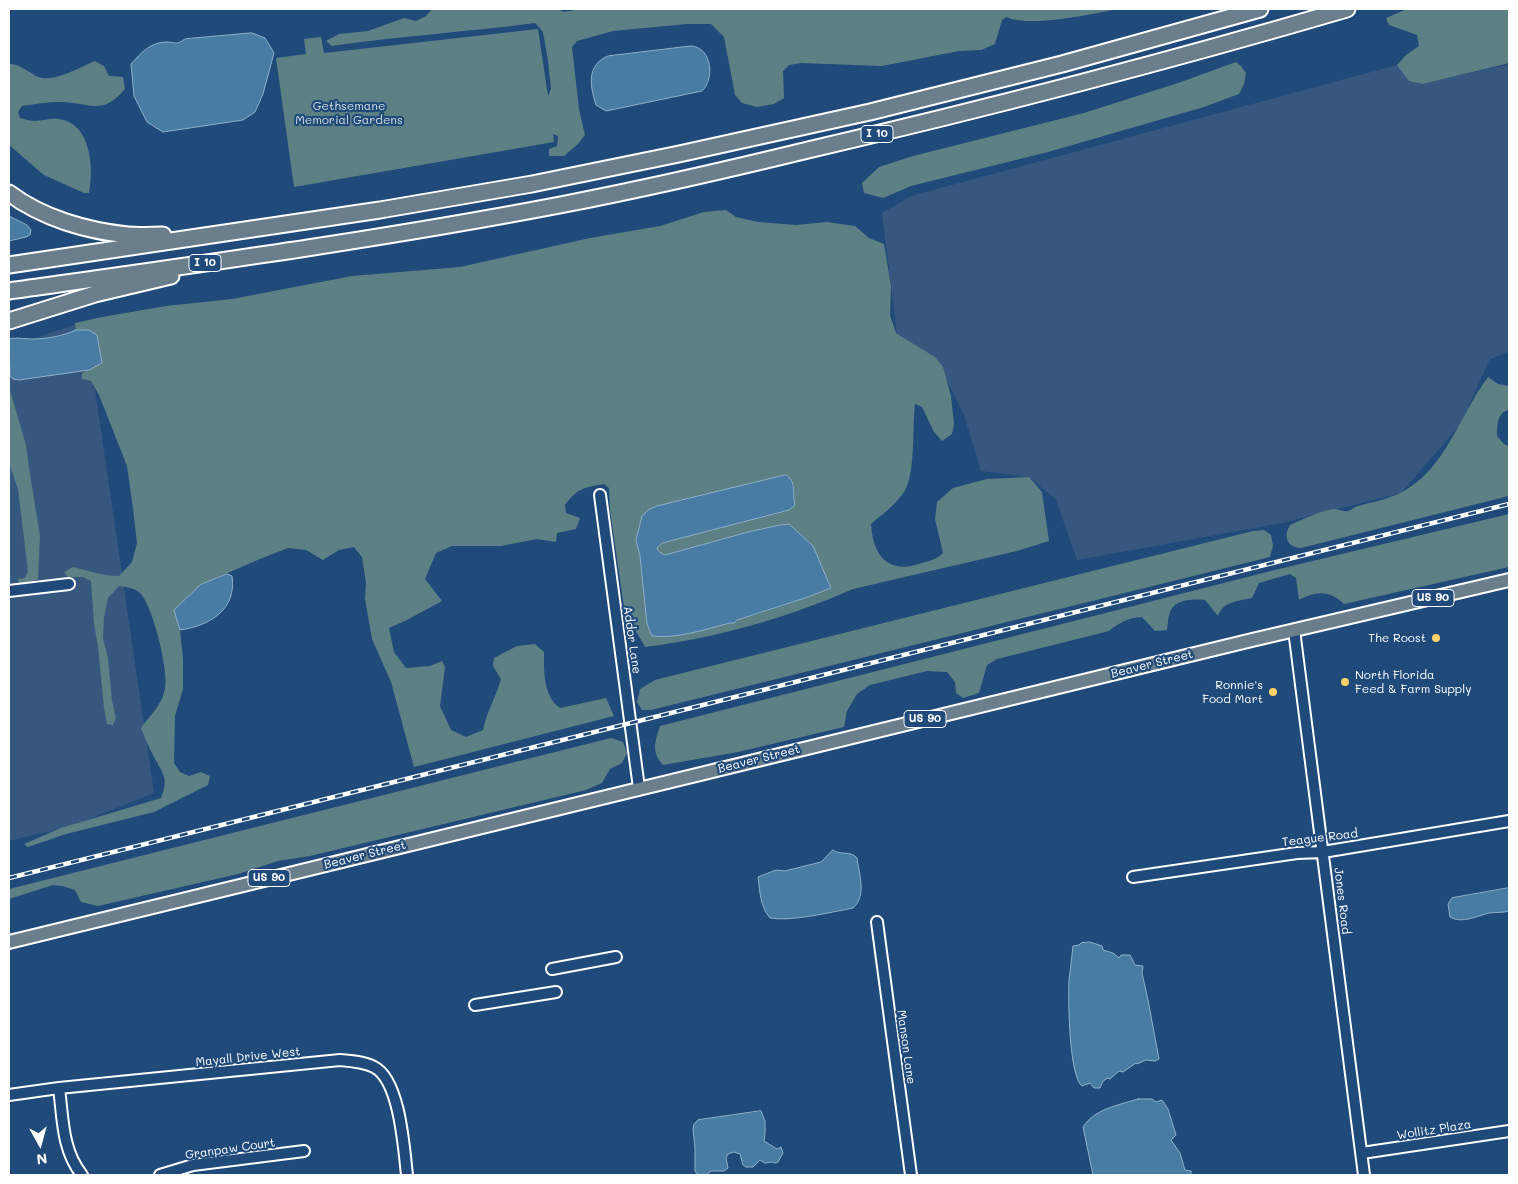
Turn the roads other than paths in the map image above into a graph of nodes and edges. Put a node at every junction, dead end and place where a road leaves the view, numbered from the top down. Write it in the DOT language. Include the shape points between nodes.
graph roads {
  1 [pos="1260,9"];
  2 [pos="1348,9"];
  3 [pos="9,193"];
  4 [pos="261,228"];
  5 [pos="248,256"];
  6 [pos="9,264"];
  7 [pos="9,291"];
  8 [pos="9,320"];
  9 [pos="600,495"];
  10 [pos="1509,580"];
  11 [pos="69,584"];
  12 [pos="9,591"];
  13 [pos="1294,630"];
  14 [pos="639,788"];
  15 [pos="1509,821"];
  16 [pos="1323,852"];
  17 [pos="1133,877"];
  18 [pos="876,922"];
  19 [pos="9,942"];
  20 [pos="616,957"];
  21 [pos="552,969"];
  22 [pos="556,992"];
  23 [pos="475,1005"];
  24 [pos="59,1088"];
  25 [pos="9,1095"];
  26 [pos="1509,1130"];
  27 [pos="304,1151"];
  28 [pos="1362,1153"];
  29 [pos="82,1175"];
  30 [pos="160,1175"];
  31 [pos="407,1175"];
  32 [pos="911,1175"];
  33 [pos="1364,1175"];
  1 -- 4 [label="highway, I 10" via="1062,64 870,112 679,154 532,184"];
  2 -- 5 [label="highway, I 10" via="956,116 665,184 549,207"];
  3 -- 4 [label="highway" via="39,210 84,228 128,235 166,235 225,226"];
  4 -- 6 [label="highway, I 10"];
  5 -- 7 [label="highway, I 10"];
  5 -- 8 [label="highway" via="95,294"];
  9 -- 14 [label="street, Addor Lane"];
  10 -- 13 [label="main road, Beaver Street / US 90"];
  11 -- 12 [label="street"];
  13 -- 14 [label="main road, Beaver Street / US 90"];
  13 -- 16 [label="street, Jones Road"];
  14 -- 19 [label="main road, Beaver Street / US 90"];
  15 -- 16 [label="street, Teague Road"];
  16 -- 17 [label="street, Teague Road"];
  16 -- 28 [label="street, Jones Road"];
  18 -- 32 [label="street, Manson Lane"];
  20 -- 21 [label="street"];
  22 -- 23 [label="street"];
  24 -- 25 [label="street, Mayall Drive West"];
  24 -- 29 [label="street" via="66,1147"];
  24 -- 31 [label="street, Mayall Drive West" via="340,1060 361,1062 382,1074 397,1104"];
  26 -- 28 [label="street, Wollitz Plaza"];
  27 -- 30 [label="street, Granpaw Court" via="193,1165"];
  28 -- 33 [label="street, Jones Road"];
}
